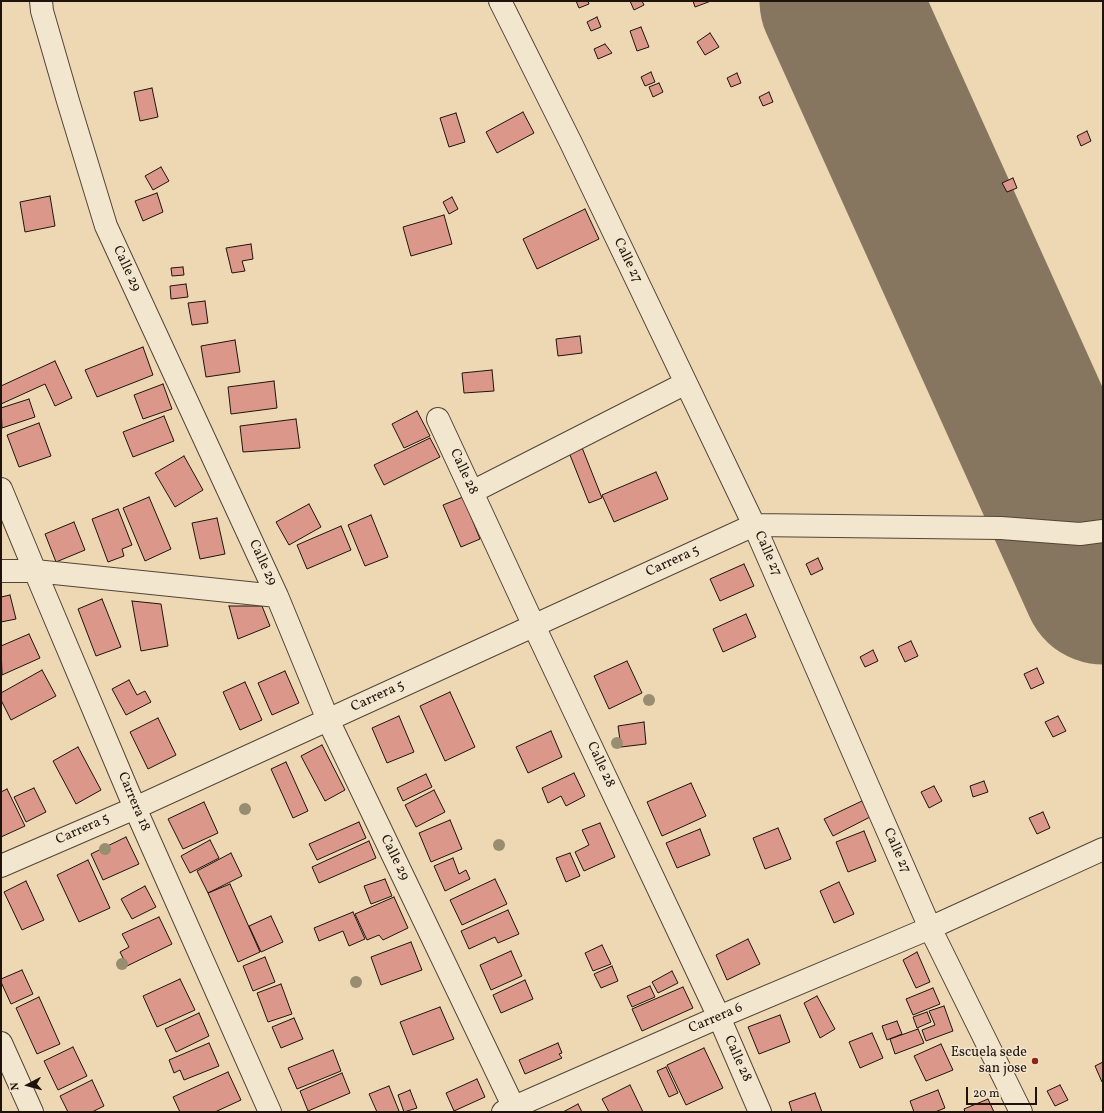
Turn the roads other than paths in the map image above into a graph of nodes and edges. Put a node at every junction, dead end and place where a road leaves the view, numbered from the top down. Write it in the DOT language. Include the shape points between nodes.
graph roads {
  1 [pos="41,1"];
  2 [pos="500,1"];
  3 [pos="686,383"];
  4 [pos="438,419"];
  5 [pos="1,490"];
  6 [pos="472,492"];
  7 [pos="754,525"];
  8 [pos="1103,532"];
  9 [pos="1,571"];
  10 [pos="35,571"];
  11 [pos="277,596"];
  12 [pos="534,626"];
  13 [pos="328,720"];
  14 [pos="135,808"];
  15 [pos="1103,849"];
  16 [pos="1,866"];
  17 [pos="930,928"];
  18 [pos="719,1017"];
  19 [pos="1,1043"];
  20 [pos="511,1110"];
  21 [pos="32,1112"];
  22 [pos="270,1112"];
  23 [pos="760,1112"];
  24 [pos="1021,1112"];
  1 -- 11 [label="street, Calle 29" via="59,71 106,226"];
  2 -- 3 [label="street, Calle 27"];
  3 -- 6 [label="street"];
  3 -- 7 [label="street, Calle 27"];
  4 -- 6 [label="street, Calle 28"];
  5 -- 10 [label="street, Carrera 18"];
  6 -- 12 [label="street, Calle 28"];
  7 -- 8 [label="street" via="1001,528 1080,534"];
  7 -- 12 [label="street, Carrera 5"];
  7 -- 17 [label="street, Calle 27"];
  9 -- 10 [label="street"];
  10 -- 11 [label="street"];
  10 -- 14 [label="street, Carrera 18"];
  11 -- 13 [label="street, Calle 29"];
  12 -- 13 [label="street, Carrera 5"];
  12 -- 18 [label="street, Calle 28"];
  13 -- 14 [label="street, Carrera 5"];
  13 -- 20 [label="street, Calle 29"];
  14 -- 16 [label="street, Carrera 5"];
  14 -- 22 [label="street, Carrera 18"];
  15 -- 17 [label="street, Carrera 6"];
  17 -- 18 [label="street, Carrera 6"];
  17 -- 24 [label="street, Calle 27"];
  18 -- 20 [label="street, Carrera 6"];
  18 -- 23 [label="street, Calle 28"];
  19 -- 21 [label="street"];
}
